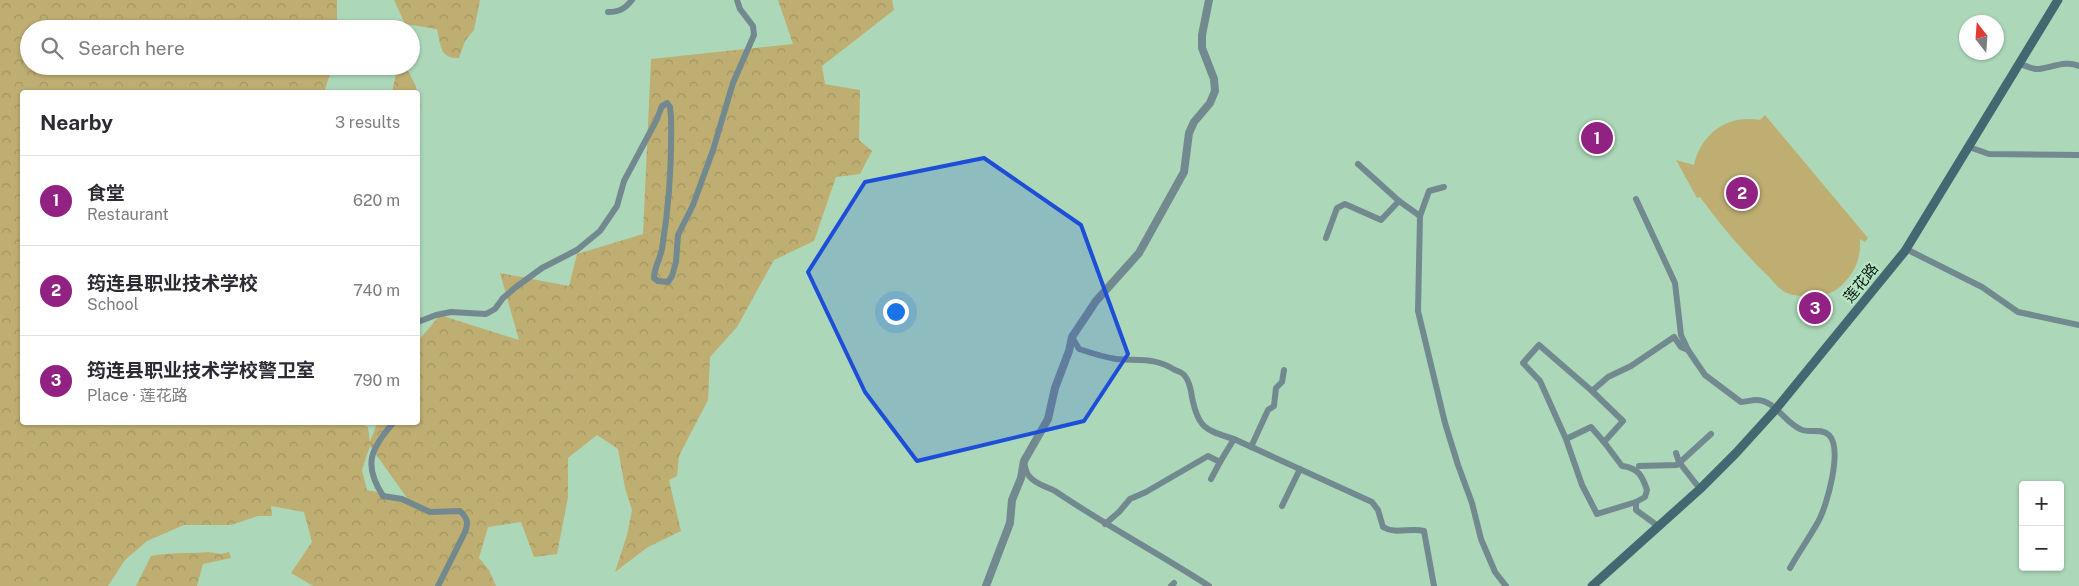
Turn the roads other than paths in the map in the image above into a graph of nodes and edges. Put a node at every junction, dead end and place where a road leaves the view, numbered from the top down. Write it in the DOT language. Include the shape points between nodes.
graph roads {
  1 [pos="632,0"];
  2 [pos="737,0"];
  3 [pos="2058,0"];
  4 [pos="1207,1"];
  5 [pos="608,12"];
  6 [pos="2020,64"];
  7 [pos="2079,66"];
  8 [pos="1969,147"];
  9 [pos="2079,155"];
  10 [pos="1358,164"];
  11 [pos="1444,187"];
  12 [pos="1636,199"];
  13 [pos="1399,201"];
  14 [pos="1420,216"];
  15 [pos="1326,238"];
  16 [pos="1906,249"];
  17 [pos="420,321"];
  18 [pos="2079,325"];
  19 [pos="1072,337"];
  20 [pos="1688,350"];
  21 [pos="1284,370"];
  22 [pos="1592,391"];
  23 [pos="1776,409"];
  24 [pos="392,425"];
  25 [pos="1711,434"];
  26 [pos="1234,439"];
  27 [pos="1566,439"];
  28 [pos="1604,442"];
  29 [pos="1251,447"];
  30 [pos="1676,453"];
  31 [pos="1024,461"];
  32 [pos="1220,462"];
  33 [pos="1680,463"];
  34 [pos="1639,466"];
  35 [pos="1300,469"];
  36 [pos="1211,478"];
  37 [pos="1700,489"];
  38 [pos="1636,502"];
  39 [pos="1282,506"];
  40 [pos="1105,524"];
  41 [pos="1658,526"];
  42 [pos="1790,568"];
  43 [pos="438,586"];
  44 [pos="986,586"];
  45 [pos="1209,586"];
  46 [pos="1434,586"];
  47 [pos="1506,586"];
  48 [pos="1592,586"];
  1 -- 5 [label="street" via="618,12"];
  2 -- 17 [label="street" via="753,26 754,35 733,83 696,196 678,235 676,262 668,282 654,278 662,250 668,182 672,116 667,104 662,106 624,181 617,206 600,231 577,250 536,273 486,314 451,312"];
  3 -- 6 [label="main road, 莲花路"];
  4 -- 19 [label="street" via="1202,48 1214,79 1215,91 1189,133 1184,172 1139,253 1096,301"];
  6 -- 7 [label="street" via="2037,69 2057,65"];
  6 -- 8 [label="main road, 莲花路"];
  8 -- 9 [label="street" via="1989,154"];
  8 -- 16 [label="main road, 莲花路"];
  10 -- 13 [label="street"];
  11 -- 14 [label="street" via="1429,191"];
  12 -- 20 [label="street" via="1675,283 1681,335"];
  13 -- 14 [label="street"];
  13 -- 15 [label="street" via="1381,220 1346,204 1337,208"];
  14 -- 47 [label="street" via="1420,320 1445,423 1483,545"];
  16 -- 18 [label="street" via="1982,287 2018,312"];
  16 -- 23 [label="main road, 莲花路"];
  19 -- 26 [label="street" via="1079,349 1116,359 1150,359 1185,375 1200,424 1214,433"];
  19 -- 31 [label="street" via="1054,388 1048,419"];
  20 -- 22 [label="street" via="1681,347 1674,337 1631,366 1608,377"];
  20 -- 23 [label="street" via="1705,375 1741,402 1756,400"];
  21 -- 29 [label="street" via="1282,382 1276,388 1274,406 1268,410"];
  22 -- 27 [label="street" via="1539,345 1523,363 1540,381"];
  22 -- 28 [label="street" via="1623,421"];
  23 -- 37 [label="main road, 莲花路"];
  23 -- 42 [label="street" via="1801,430 1830,435 1834,444 1833,474 1818,522"];
  24 -- 43 [label="street" via="378,442 370,470 383,496 402,499 430,512 460,511 467,518 468,526"];
  25 -- 33 [label="street"];
  26 -- 29 [label="street"];
  26 -- 32 [label="street"];
  27 -- 28 [label="street" via="1591,427"];
  27 -- 38 [label="street" via="1582,485 1597,514"];
  28 -- 38 [label="street" via="1622,466 1640,473 1647,490 1645,497"];
  29 -- 35 [label="street"];
  30 -- 33 [label="street"];
  31 -- 40 [label="street" via="1027,475 1038,484 1053,490"];
  31 -- 44 [label="street" via="1012,500 1010,523"];
  32 -- 36 [label="street"];
  32 -- 40 [label="street" via="1208,456 1130,499"];
  33 -- 34 [label="street"];
  33 -- 37 [label="street"];
  35 -- 39 [label="street"];
  35 -- 46 [label="street" via="1372,502 1383,527 1390,531 1415,528 1424,531"];
  37 -- 41 [label="main road, 莲花路"];
  38 -- 41 [label="street" via="1636,510"];
  40 -- 45 [label="street"];
  41 -- 48 [label="main road, 莲花路"];
}
